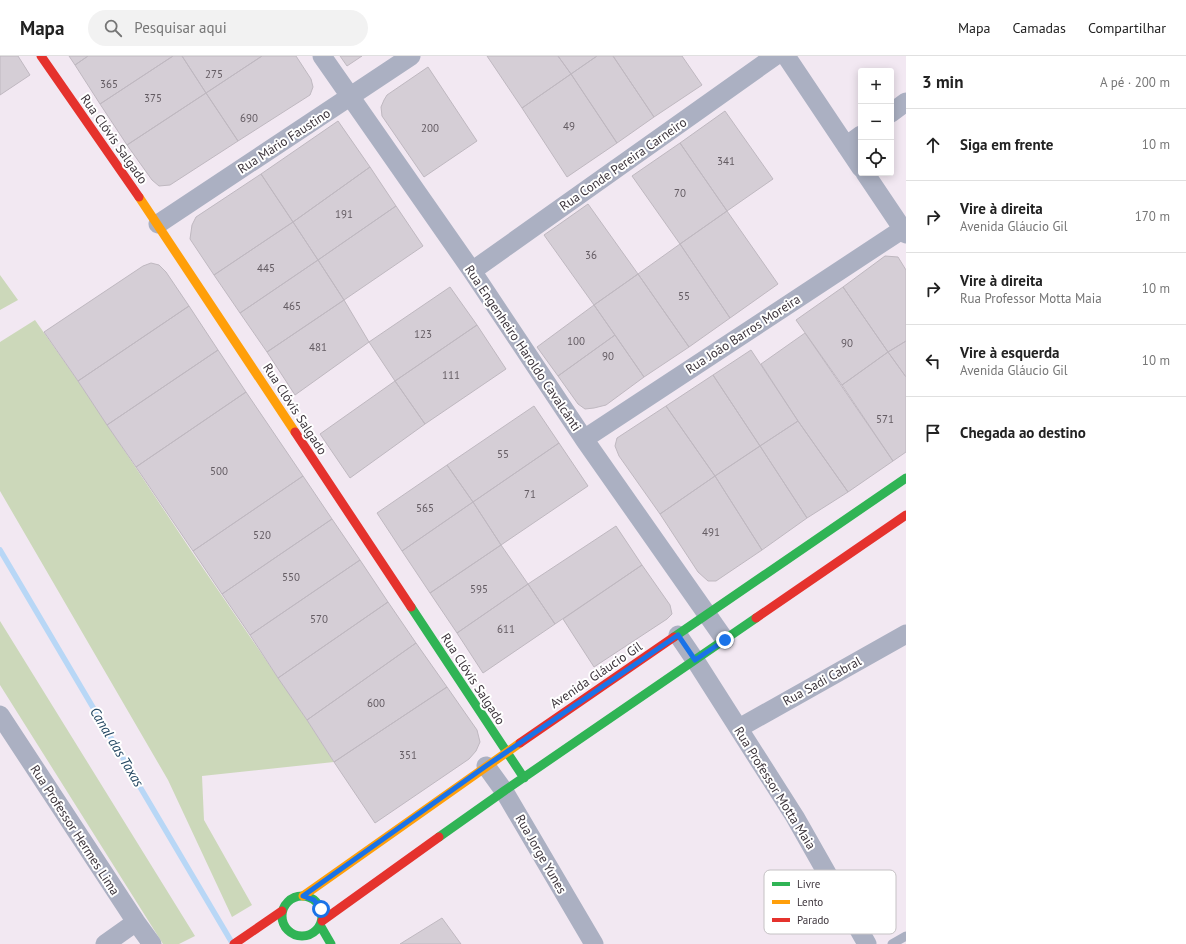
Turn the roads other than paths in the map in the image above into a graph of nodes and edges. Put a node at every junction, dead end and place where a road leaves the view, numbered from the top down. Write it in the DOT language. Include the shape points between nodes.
graph roads {
  1 [pos="41,56"];
  2 [pos="322,56"];
  3 [pos="411,56"];
  4 [pos="775,56"];
  5 [pos="786,56"];
  6 [pos="350,98"];
  7 [pos="906,102"];
  8 [pos="894,111"];
  9 [pos="854,140"];
  10 [pos="858,156"];
  11 [pos="867,176"];
  12 [pos="158,224"];
  13 [pos="904,232"];
  14 [pos="472,271"];
  15 [pos="584,438"];
  16 [pos="906,478"];
  17 [pos="906,515"];
  18 [pos="708,614"];
  19 [pos="906,634"];
  20 [pos="678,635"];
  21 [pos="725,640"];
  22 [pos="695,660"];
  23 [pos="0,715"];
  24 [pos="739,728"];
  25 [pos="506,752"];
  26 [pos="486,766"];
  27 [pos="524,778"];
  28 [pos="504,791"];
  29 [pos="825,870"];
  30 [pos="303,896"];
  31 [pos="282,911"];
  32 [pos="136,922"];
  33 [pos="321,923"];
  34 [pos="861,934"];
  35 [pos="906,936"];
  36 [pos="304,939"];
  37 [pos="104,944"];
  38 [pos="152,944"];
  39 [pos="234,944"];
  40 [pos="289,944"];
  41 [pos="331,944"];
  42 [pos="594,944"];
  43 [pos="867,944"];
  44 [pos="892,944"];
  1 -- 12 [label="street, Rua Clóvis Salgado"];
  2 -- 6 [label="street, Rua Engenheiro Haroldo Cavalcânti"];
  3 -- 6 [label="street, Rua Mário Faustino"];
  4 -- 14 [label="street, Rua Conde Pereira Carneiro"];
  5 -- 9 [label="street"];
  6 -- 12 [label="street, Rua Mário Faustino"];
  6 -- 14 [label="street, Rua Engenheiro Haroldo Cavalcânti"];
  7 -- 8 [label="street"];
  9 -- 10 [label="street"];
  11 -- 13 [label="street"];
  12 -- 25 [label="street, Rua Clóvis Salgado"];
  13 -- 15 [label="street, Rua João Barros Moreira"];
  14 -- 15 [label="street, Rua Engenheiro Haroldo Cavalcânti"];
  15 -- 18 [label="street, Rua Engenheiro Haroldo Cavalcânti"];
  16 -- 18 [label="street, Avenida Gláucio Gil"];
  17 -- 21 [label="street"];
  18 -- 20 [label="street, Avenida Gláucio Gil"];
  18 -- 21 [label="street, Rua Engenheiro Haroldo Cavalcânti"];
  19 -- 24 [label="street, Rua Sadi Cabral"];
  20 -- 22 [label="street, Rua Professor Motta Maia"];
  20 -- 25 [label="street, Avenida Gláucio Gil"];
  21 -- 22 [label="street"];
  22 -- 24 [label="street, Rua Professor Motta Maia"];
  22 -- 27 [label="street"];
  23 -- 32 [label="street, Rua Professor Hermes Lima"];
  24 -- 29 [label="street, Rua Professor Motta Maia"];
  25 -- 26 [label="street, Avenida Gláucio Gil"];
  25 -- 27 [label="street, Rua Clóvis Salgado"];
  26 -- 28 [label="street, Rua Jorge Yunes"];
  26 -- 30 [label="street, Avenida Gláucio Gil"];
  27 -- 28 [label="street"];
  28 -- 33 [label="street"];
  28 -- 42 [label="street, Rua Jorge Yunes"];
  30 -- 31 [label="street" via="290,900"];
  30 -- 33 [label="street" via="318,904 321,909"];
  31 -- 36 [label="street" via="287,930"];
  31 -- 39 [label="street"];
  32 -- 37 [label="street"];
  32 -- 38 [label="street, Rua Professor Hermes Lima"];
  33 -- 36 [label="street" via="314,933"];
  33 -- 41 [label="street"];
  34 -- 43 [label="street, Rua Professor Motta Maia"];
  35 -- 44 [label="lane"];
  36 -- 40 [label="street"];
}
